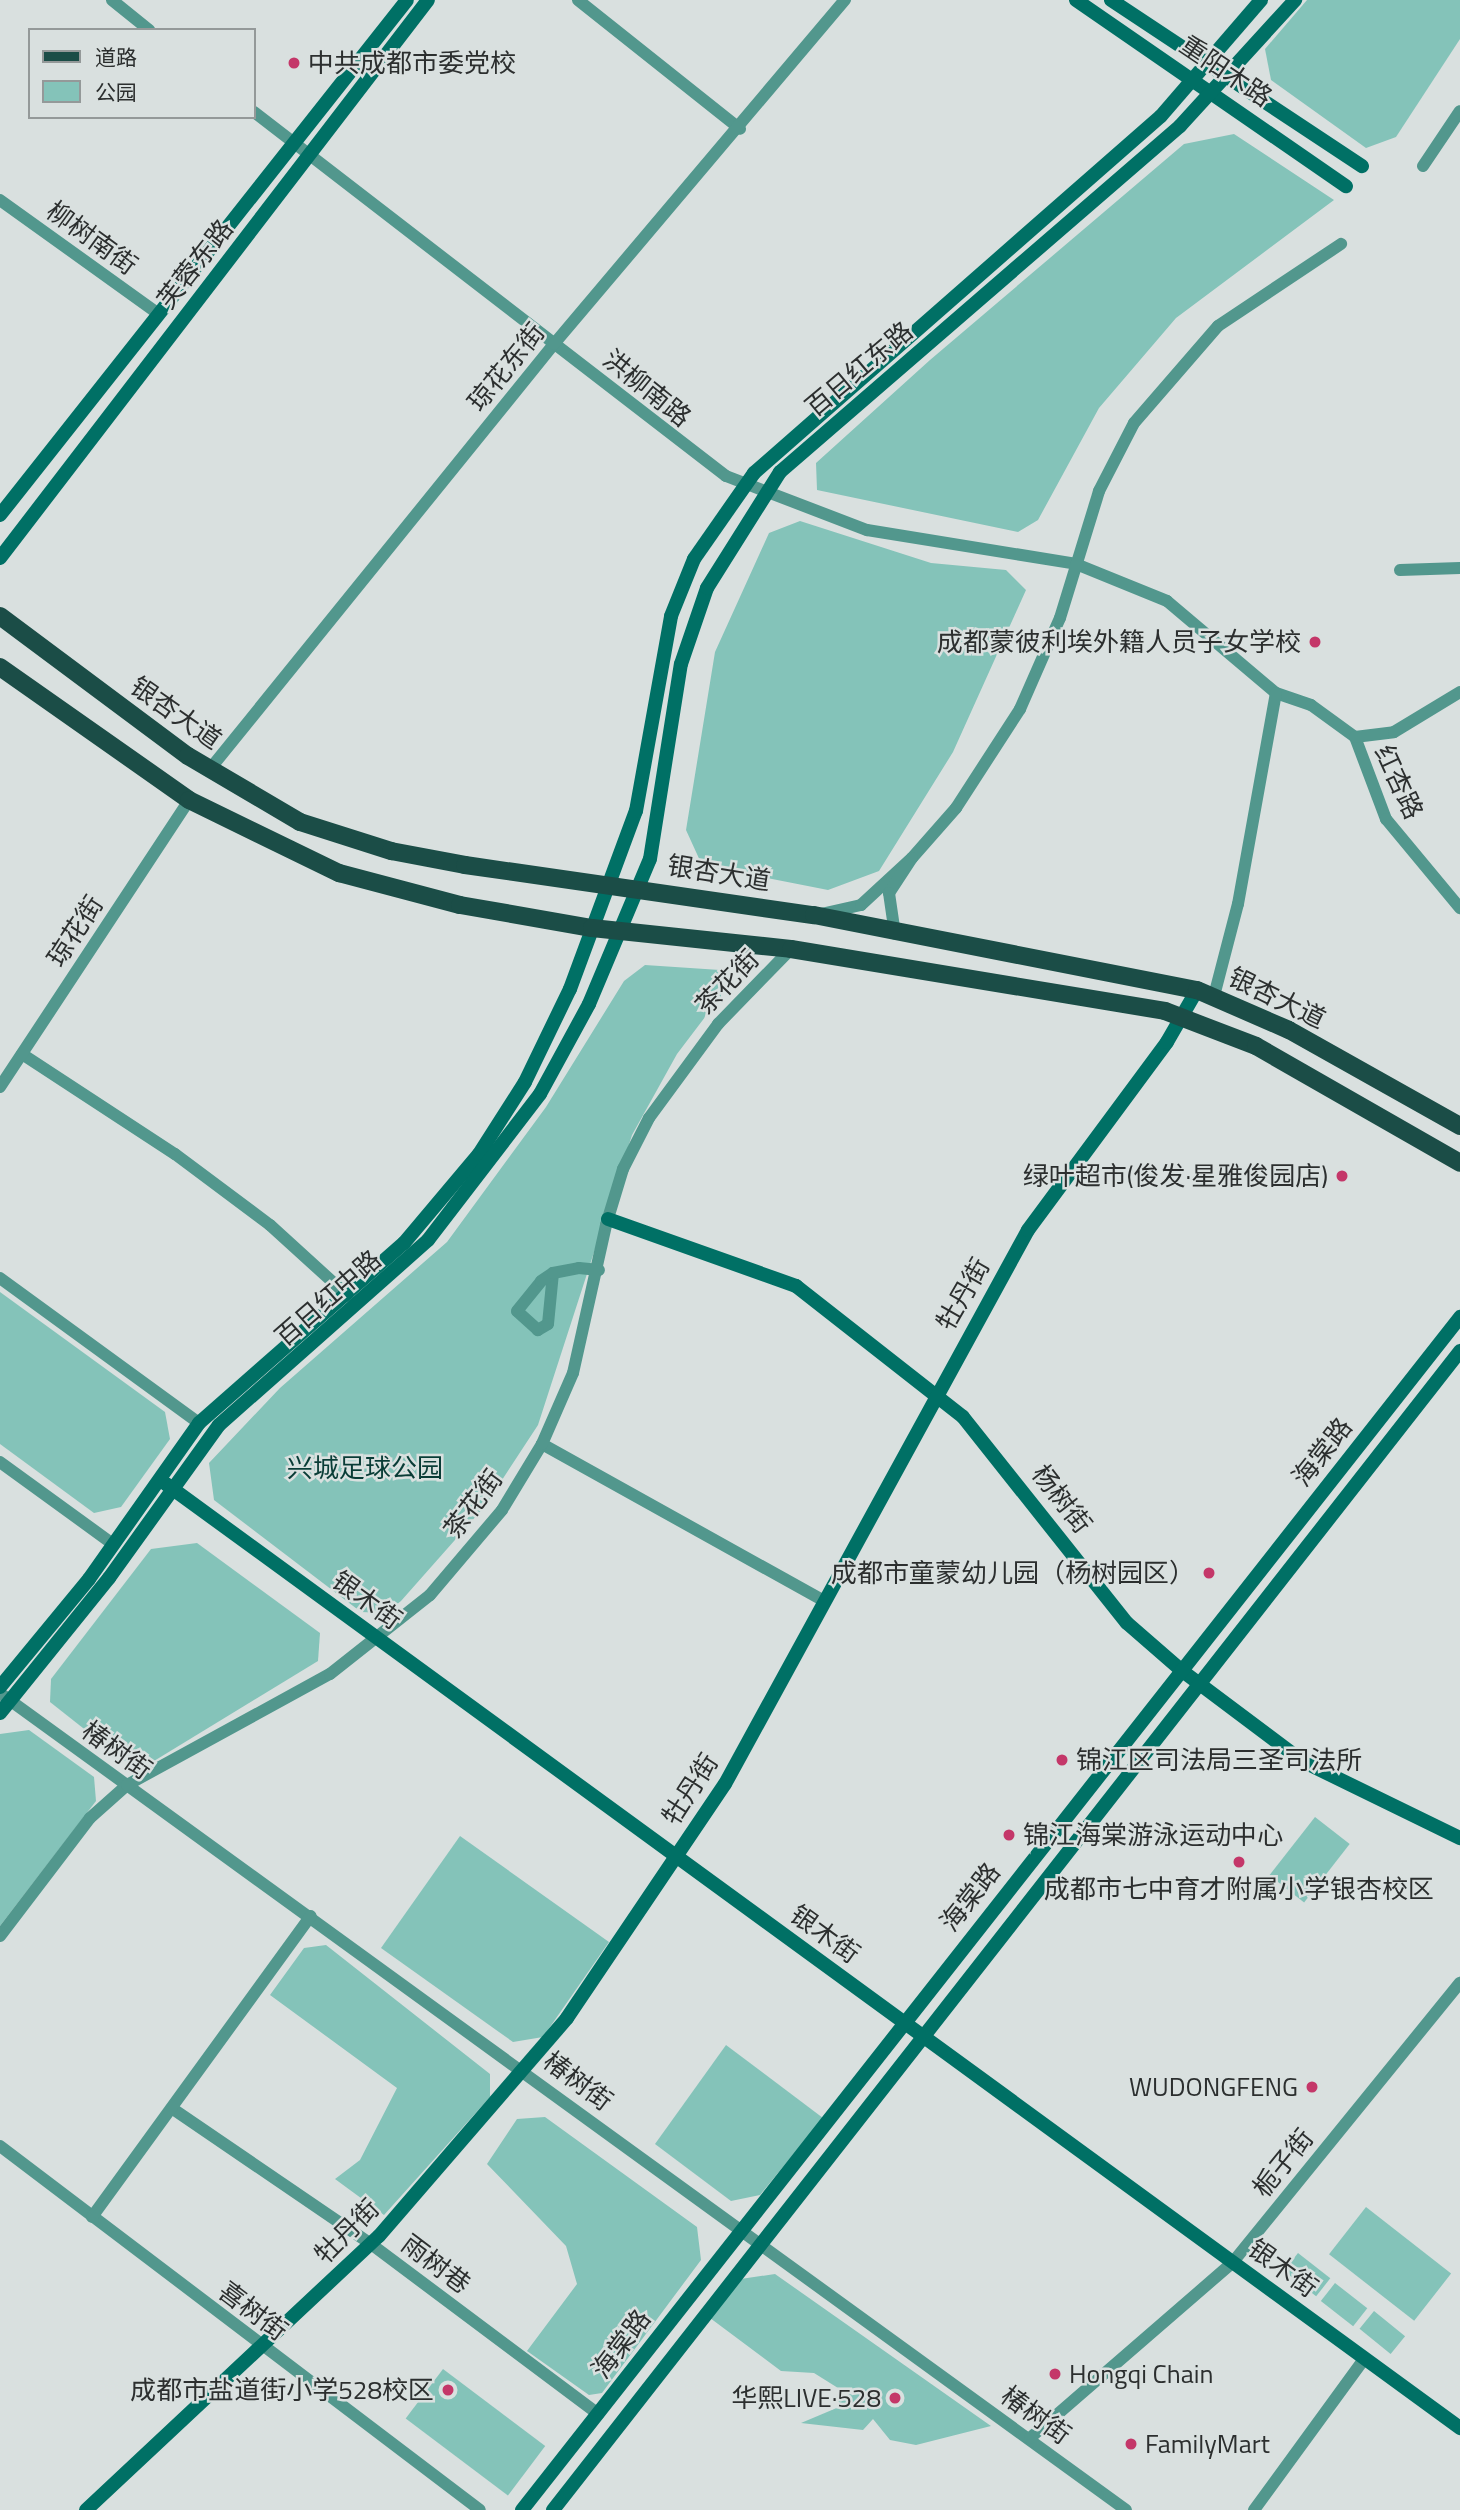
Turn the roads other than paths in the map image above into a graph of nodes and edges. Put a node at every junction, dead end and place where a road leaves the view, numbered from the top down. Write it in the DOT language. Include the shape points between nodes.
graph roads {
  1 [pos="112,0"];
  2 [pos="407,0"];
  3 [pos="428,0"];
  4 [pos="578,0"];
  5 [pos="845,0"];
  6 [pos="1076,0"];
  7 [pos="1111,0"];
  8 [pos="1261,0"];
  9 [pos="1295,0"];
  10 [pos="147,28"];
  11 [pos="1210,62"];
  12 [pos="1230,78"];
  13 [pos="1195,79"];
  14 [pos="1215,92"];
  15 [pos="1460,111"];
  16 [pos="256,114"];
  17 [pos="740,129"];
  18 [pos="294,144"];
  19 [pos="309,156"];
  20 [pos="1362,166"];
  21 [pos="1423,166"];
  22 [pos="1346,186"];
  23 [pos="0,200"];
  24 [pos="1341,244"];
  25 [pos="157,313"];
  26 [pos="554,344"];
  27 [pos="744,486"];
  28 [pos="765,493"];
  29 [pos="0,515"];
  30 [pos="0,558"];
  31 [pos="1076,564"];
  32 [pos="1460,568"];
  33 [pos="1400,570"];
  34 [pos="0,616"];
  35 [pos="0,667"];
  36 [pos="1460,692"];
  37 [pos="1276,693"];
  38 [pos="1355,737"];
  39 [pos="210,769"];
  40 [pos="189,800"];
  41 [pos="912,858"];
  42 [pos="605,882"];
  43 [pos="639,886"];
  44 [pos="1460,908"];
  45 [pos="814,915"];
  46 [pos="592,928"];
  47 [pos="621,931"];
  48 [pos="895,934"];
  49 [pos="791,949"];
  50 [pos="1205,993"];
  51 [pos="1182,1018"];
  52 [pos="22,1054"];
  53 [pos="0,1087"];
  54 [pos="1460,1126"];
  55 [pos="1460,1163"];
  56 [pos="608,1219"];
  57 [pos="599,1270"];
  58 [pos="553,1273"];
  59 [pos="0,1278"];
  60 [pos="534,1290"];
  61 [pos="550,1295"];
  62 [pos="348,1296"];
  63 [pos="1460,1317"];
  64 [pos="1460,1351"];
  65 [pos="935,1393"];
  66 [pos="199,1423"];
  67 [pos="542,1444"];
  68 [pos="0,1462"];
  69 [pos="166,1484"];
  70 [pos="113,1544"];
  71 [pos="824,1601"];
  72 [pos="376,1637"];
  73 [pos="1181,1670"];
  74 [pos="1198,1683"];
  75 [pos="0,1687"];
  76 [pos="5,1697"];
  77 [pos="0,1713"];
  78 [pos="127,1785"];
  79 [pos="1460,1838"];
  80 [pos="676,1856"];
  81 [pos="311,1916"];
  82 [pos="0,1936"];
  83 [pos="1460,1983"];
  84 [pos="903,2021"];
  85 [pos="922,2035"];
  86 [pos="526,2071"];
  87 [pos="173,2109"];
  88 [pos="0,2146"];
  89 [pos="92,2217"];
  90 [pos="739,2230"];
  91 [pos="757,2243"];
  92 [pos="371,2244"];
  93 [pos="1234,2262"];
  94 [pos="262,2347"];
  95 [pos="1365,2358"];
  96 [pos="598,2414"];
  97 [pos="1460,2428"];
  98 [pos="1030,2438"];
  99 [pos="86,2510"];
  100 [pos="480,2510"];
  101 [pos="522,2510"];
  102 [pos="552,2510"];
  103 [pos="1126,2510"];
  104 [pos="1254,2510"];
  1 -- 10 [label="street"];
  2 -- 18 [label="street, 芙蓉东路"];
  3 -- 19 [label="street, 芙蓉东路"];
  4 -- 17 [label="street"];
  5 -- 17 [label="street, 琼花东街"];
  6 -- 13 [label="street, 重阳木路"];
  7 -- 11 [label="street, 重阳木路"];
  8 -- 11 [label="street, 百日红东路"];
  9 -- 12 [label="street, 百日红东路"];
  11 -- 12 [label="street, 重阳木路"];
  11 -- 13 [label="street, 百日红东路"];
  12 -- 14 [label="street, 百日红东路"];
  12 -- 20 [label="street, 重阳木路"];
  13 -- 14 [label="street, 重阳木路"];
  13 -- 27 [label="street, 百日红东路" via="1016,246 786,439"];
  14 -- 22 [label="street, 重阳木路"];
  14 -- 28 [label="street, 百日红东路" via="815,440"];
  15 -- 21 [label="street"];
  16 -- 18 [label="street, 洪柳南路"];
  17 -- 26 [label="street, 琼花东街"];
  18 -- 19 [label="street, 洪柳南路"];
  18 -- 25 [label="street, 芙蓉东路"];
  19 -- 26 [label="street, 洪柳南路"];
  19 -- 30 [label="street, 芙蓉东路"];
  23 -- 25 [label="street, 柳树南街"];
  24 -- 31 [label="street" via="1218,326 1164,382 1112,461"];
  25 -- 29 [label="street, 芙蓉东路"];
  26 -- 27 [label="street, 洪柳南路" via="692,454"];
  26 -- 39 [label="street, 琼花东街"];
  27 -- 28 [label="street, 洪柳南路"];
  27 -- 42 [label="street, 百日红东路" via="694,559 671,616 636,811"];
  28 -- 31 [label="street, 洪柳南路" via="867,530"];
  28 -- 43 [label="street, 百日红东路" via="707,587 690,634 661,816"];
  31 -- 37 [label="street, 洪柳南路" via="1167,601"];
  31 -- 41 [label="street" via="1020,709 956,808"];
  32 -- 33 [label="street"];
  34 -- 39 [label="main road, 银杏大道"];
  35 -- 40 [label="main road, 银杏大道"];
  36 -- 38 [label="street" via="1394,732"];
  37 -- 38 [label="street" via="1311,705"];
  37 -- 50 [label="street" via="1238,904"];
  38 -- 44 [label="street, 红杏路" via="1386,819"];
  39 -- 42 [label="main road, 银杏大道" via="300,822 380,848"];
  40 -- 46 [label="main road, 银杏大道" via="339,873 460,905"];
  40 -- 52 [label="street, 琼花街"];
  41 -- 45 [label="street" via="861,905"];
  41 -- 48 [label="street" via="889,893"];
  42 -- 43 [label="main road, 银杏大道"];
  42 -- 46 [label="street, 百日红中路"];
  43 -- 45 [label="main road, 银杏大道"];
  43 -- 47 [label="street, 百日红中路"];
  45 -- 48 [label="main road, 银杏大道"];
  46 -- 47 [label="main road, 银杏大道"];
  46 -- 62 [label="street, 百日红中路" via="525,1082 479,1154 404,1243"];
  47 -- 49 [label="main road, 银杏大道"];
  47 -- 69 [label="street, 百日红中路" via="540,1094 471,1191 389,1279 219,1425"];
  48 -- 50 [label="main road, 银杏大道"];
  49 -- 51 [label="main road, 银杏大道" via="1137,1004"];
  49 -- 56 [label="street, 茶花街" via="680,1070 623,1169"];
  50 -- 51 [label="street, 牡丹街"];
  50 -- 54 [label="main road, 银杏大道"];
  51 -- 55 [label="main road, 银杏大道" via="1256,1046"];
  51 -- 65 [label="street, 牡丹街" via="1028,1230"];
  52 -- 53 [label="street, 琼花街"];
  52 -- 62 [label="street" via="186,1161 270,1224"];
  56 -- 57 [label="street, 茶花街"];
  56 -- 65 [label="street, 杨树街" via="796,1286"];
  57 -- 58 [label="street"];
  57 -- 67 [label="street, 茶花街" via="573,1373"];
  58 -- 60 [label="street"];
  58 -- 61 [label="street"];
  59 -- 66 [label="street"];
  60 -- 61 [label="street"];
  60 -- 61 [label="street" via="517,1311 538,1330 548,1324"];
  62 -- 66 [label="street, 百日红中路"];
  63 -- 73 [label="street, 海棠路"];
  64 -- 74 [label="street, 海棠路"];
  65 -- 71 [label="street, 牡丹街"];
  65 -- 73 [label="street, 杨树街" via="1037,1504 1127,1623"];
  66 -- 69 [label="street, 百日红中路"];
  67 -- 71 [label="street"];
  67 -- 72 [label="street, 茶花街" via="502,1510 430,1595"];
  68 -- 70 [label="street"];
  69 -- 70 [label="street, 百日红中路"];
  69 -- 72 [label="street, 银木街"];
  69 -- 76 [label="street, 百日红中路"];
  70 -- 75 [label="street, 百日红中路"];
  71 -- 80 [label="street, 牡丹街" via="725,1784"];
  72 -- 78 [label="street, 茶花街" via="276,1708"];
  72 -- 80 [label="street, 银木街"];
  73 -- 74 [label="street, 杨树街"];
  73 -- 84 [label="street, 海棠路"];
  74 -- 79 [label="street, 杨树街" via="1301,1761"];
  74 -- 85 [label="street, 海棠路"];
  76 -- 77 [label="street, 百日红中路"];
  76 -- 78 [label="street, 椿树街"];
  78 -- 81 [label="street, 椿树街"];
  78 -- 82 [label="street, 茶花街" via="90,1818"];
  80 -- 84 [label="street, 银木街"];
  80 -- 86 [label="street, 牡丹街"];
  81 -- 86 [label="street, 椿树街"];
  81 -- 87 [label="street"];
  83 -- 93 [label="street, 栀子街"];
  84 -- 85 [label="street, 银木街"];
  84 -- 90 [label="street, 海棠路"];
  85 -- 91 [label="street, 海棠路"];
  85 -- 93 [label="street, 银木街"];
  86 -- 90 [label="street, 椿树街"];
  86 -- 92 [label="street, 牡丹街"];
  87 -- 89 [label="street"];
  87 -- 92 [label="street, 雨树巷"];
  88 -- 89 [label="street, 喜树街"];
  89 -- 94 [label="street, 喜树街"];
  90 -- 91 [label="street, 椿树街"];
  90 -- 96 [label="street, 海棠路"];
  91 -- 98 [label="street, 椿树街"];
  91 -- 102 [label="street, 海棠路"];
  92 -- 94 [label="street, 牡丹街"];
  92 -- 96 [label="street, 雨树巷"];
  93 -- 95 [label="street, 银木街"];
  93 -- 98 [label="street, 栀子街"];
  94 -- 99 [label="street, 牡丹街"];
  94 -- 100 [label="street, 喜树街"];
  95 -- 97 [label="street, 银木街"];
  95 -- 104 [label="street"];
  96 -- 101 [label="street, 海棠路"];
  98 -- 103 [label="street, 椿树街"];
}
